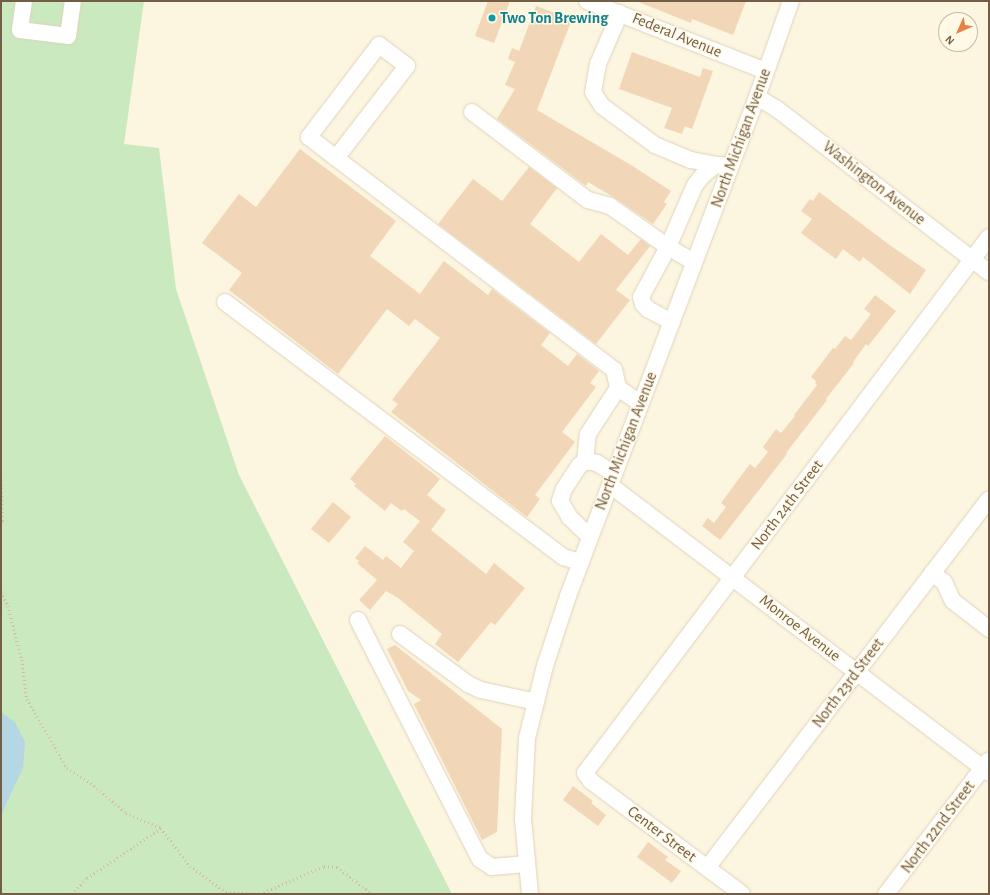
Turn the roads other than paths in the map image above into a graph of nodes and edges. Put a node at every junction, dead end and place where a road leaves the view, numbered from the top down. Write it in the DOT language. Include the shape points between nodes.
graph roads {
  1 [pos="24,1"];
  2 [pos="73,1"];
  3 [pos="587,1"];
  4 [pos="791,1"];
  5 [pos="620,13"];
  6 [pos="766,71"];
  7 [pos="757,97"];
  8 [pos="472,112"];
  9 [pos="336,158"];
  10 [pos="724,165"];
  11 [pos="989,237"];
  12 [pos="668,247"];
  13 [pos="972,259"];
  14 [pos="694,262"];
  15 [pos="989,272"];
  16 [pos="225,302"];
  17 [pos="672,322"];
  18 [pos="618,388"];
  19 [pos="640,403"];
  20 [pos="585,461"];
  21 [pos="612,479"];
  22 [pos="989,499"];
  23 [pos="590,537"];
  24 [pos="580,562"];
  25 [pos="932,574"];
  26 [pos="733,577"];
  27 [pos="358,620"];
  28 [pos="989,629"];
  29 [pos="400,634"];
  30 [pos="857,672"];
  31 [pos="536,702"];
  32 [pos="987,767"];
  33 [pos="585,772"];
  34 [pos="527,864"];
  35 [pos="707,868"];
  36 [pos="530,894"];
  37 [pos="742,894"];
  38 [pos="886,894"];
  1 -- 2 [label="street" via="20,30 68,36"];
  3 -- 5 [label="street, Federal Avenue"];
  4 -- 6 [label="street, North Michigan Avenue"];
  5 -- 6 [label="street, Federal Avenue"];
  5 -- 10 [label="street" via="598,64 593,92 602,106 655,145 691,160"];
  6 -- 7 [label="street, North Michigan Avenue"];
  7 -- 10 [label="street, North Michigan Avenue"];
  7 -- 13 [label="street, Washington Avenue" via="777,108"];
  8 -- 12 [label="street" via="588,200 610,206"];
  9 -- 9 [label="street" via="407,66 379,45 309,137"];
  9 -- 18 [label="street" via="614,370"];
  10 -- 12 [label="street" via="703,174 695,185"];
  10 -- 14 [label="street, North Michigan Avenue"];
  11 -- 13 [label="street, North 24th Street"];
  12 -- 14 [label="street"];
  12 -- 17 [label="street" via="641,297 648,309"];
  13 -- 15 [label="street, Washington Avenue"];
  13 -- 26 [label="street, North 24th Street"];
  14 -- 17 [label="street, North Michigan Avenue"];
  16 -- 24 [label="street" via="563,557"];
  17 -- 19 [label="street, North Michigan Avenue"];
  18 -- 19 [label="street"];
  18 -- 20 [label="street" via="588,434"];
  19 -- 21 [label="street, North Michigan Avenue"];
  20 -- 21 [label="street, Monroe Avenue" via="598,463"];
  20 -- 23 [label="street" via="564,489 560,501 570,518"];
  21 -- 23 [label="street, North Michigan Avenue"];
  21 -- 26 [label="street, Monroe Avenue"];
  22 -- 25 [label="street, North 23rd Street"];
  23 -- 24 [label="street, North Michigan Avenue"];
  24 -- 31 [label="street, North Michigan Avenue" via="565,603"];
  25 -- 28 [label="street" via="944,582 953,601"];
  25 -- 30 [label="street, North 23rd Street"];
  26 -- 30 [label="street, Monroe Avenue"];
  26 -- 33 [label="street, North 24th Street"];
  27 -- 34 [label="street" via="480,859 492,868"];
  29 -- 31 [label="street" via="468,684 481,690"];
  30 -- 32 [label="street, Monroe Avenue"];
  30 -- 35 [label="street, North 23rd Street"];
  31 -- 34 [label="street, North Michigan Avenue" via="527,738 523,819"];
  32 -- 38 [label="street, North 22nd Street"];
  33 -- 35 [label="street, Center Street" via="591,781"];
  34 -- 36 [label="street, North Michigan Avenue"];
  35 -- 37 [label="street, Center Street"];
}
